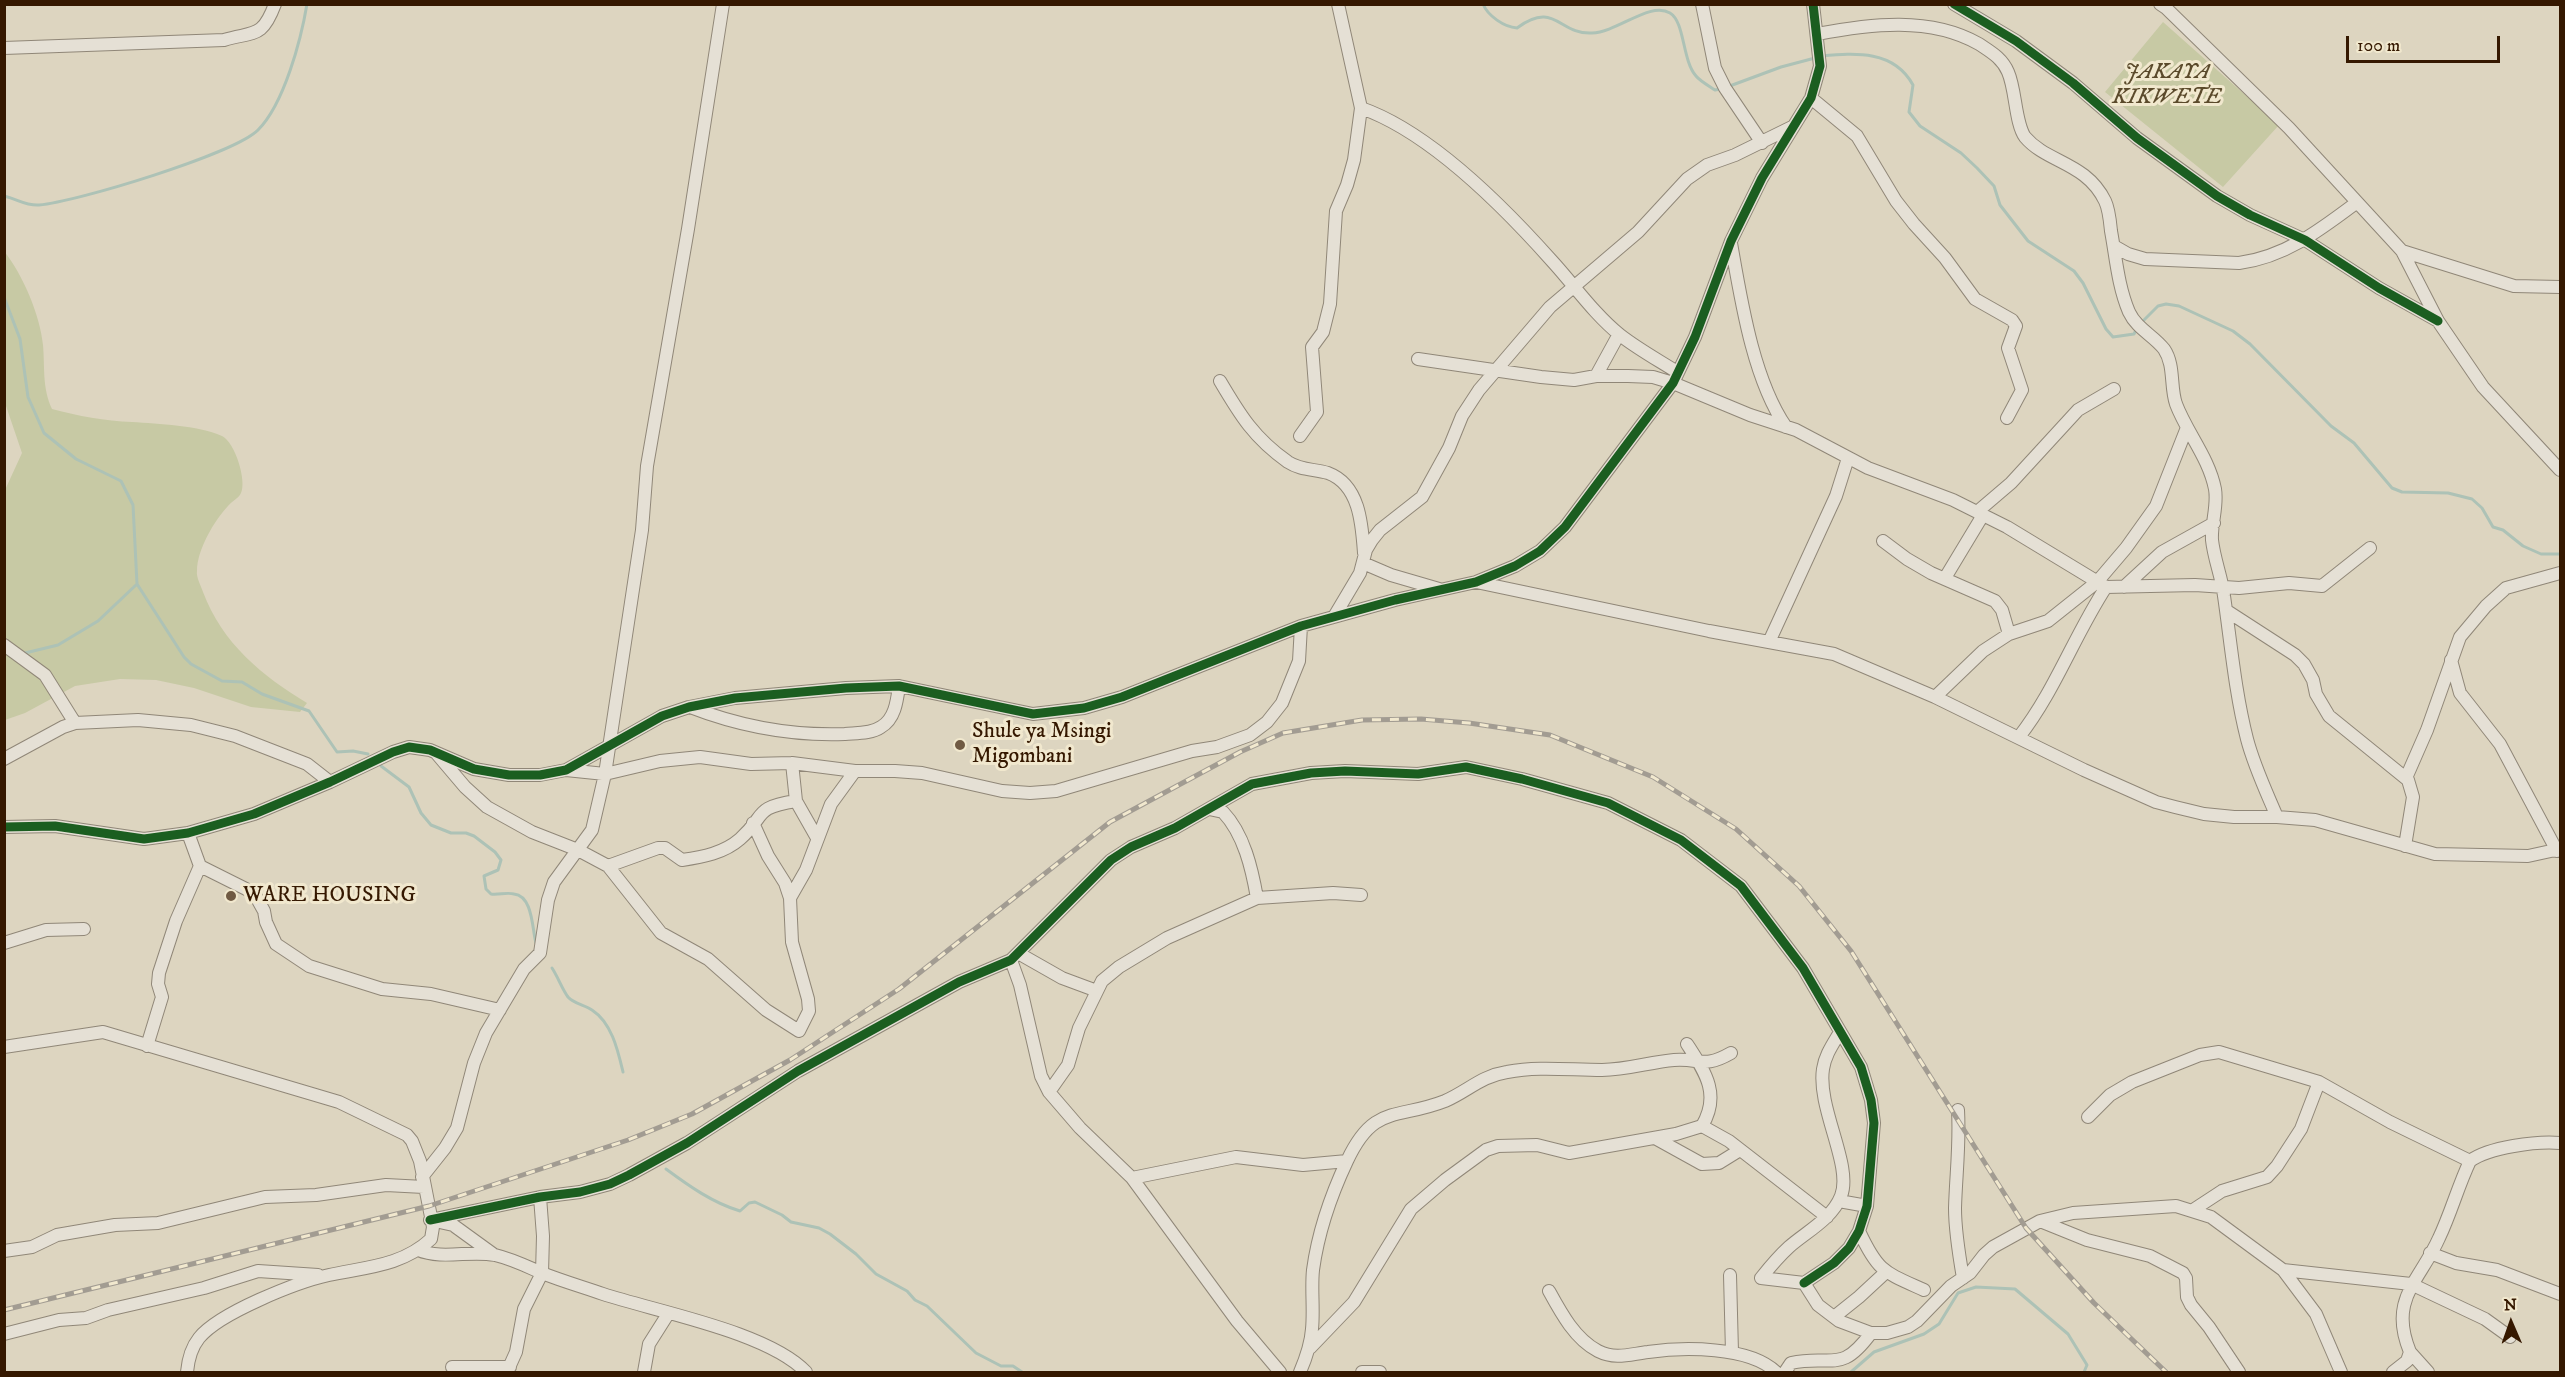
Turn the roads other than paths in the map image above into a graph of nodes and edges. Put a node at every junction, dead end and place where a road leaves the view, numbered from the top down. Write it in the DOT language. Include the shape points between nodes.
graph roads {
  1 [pos="275,4"];
  2 [pos="723,4"];
  3 [pos="1338,4"];
  4 [pos="1702,4"];
  5 [pos="1813,4"];
  6 [pos="1954,4"];
  7 [pos="2160,4"];
  8 [pos="1817,34"];
  9 [pos="4,48"];
  10 [pos="1811,98"];
  11 [pos="1361,108"];
  12 [pos="1793,126"];
  13 [pos="1762,143"];
  14 [pos="2356,202"];
  15 [pos="2306,240"];
  16 [pos="1731,241"];
  17 [pos="2114,246"];
  18 [pos="2402,251"];
  19 [pos="1574,286"];
  20 [pos="2560,286"];
  21 [pos="2438,321"];
  22 [pos="1619,334"];
  23 [pos="1418,359"];
  24 [pos="1496,370"];
  25 [pos="1596,376"];
  26 [pos="1675,377"];
  27 [pos="1220,381"];
  28 [pos="2114,389"];
  29 [pos="2007,418"];
  30 [pos="1786,427"];
  31 [pos="2186,430"];
  32 [pos="1300,436"];
  33 [pos="1848,458"];
  34 [pos="2560,470"];
  35 [pos="1980,513"];
  36 [pos="2214,523"];
  37 [pos="1883,541"];
  38 [pos="2370,548"];
  39 [pos="1364,560"];
  40 [pos="2560,573"];
  41 [pos="1945,578"];
  42 [pos="1476,582"];
  43 [pos="2102,585"];
  44 [pos="2124,586"];
  45 [pos="2223,586"];
  46 [pos="1442,590"];
  47 [pos="2227,611"];
  48 [pos="1335,615"];
  49 [pos="1301,626"];
  50 [pos="2009,634"];
  51 [pos="1769,642"];
  52 [pos="4,645"];
  53 [pos="2451,660"];
  54 [pos="899,686"];
  55 [pos="1935,697"];
  56 [pos="689,707"];
  57 [pos="75,723"];
  58 [pos="2019,737"];
  59 [pos="609,746"];
  60 [pos="436,753"];
  61 [pos="4,759"];
  62 [pos="792,763"];
  63 [pos="566,770"];
  64 [pos="855,771"];
  65 [pos="605,774"];
  66 [pos="2406,778"];
  67 [pos="330,782"];
  68 [pos="796,801"];
  69 [pos="1209,809"];
  70 [pos="2277,817"];
  71 [pos="753,823"];
  72 [pos="4,827"];
  73 [pos="188,832"];
  74 [pos="817,838"];
  75 [pos="2405,846"];
  76 [pos="578,849"];
  77 [pos="2559,850"];
  78 [pos="200,866"];
  79 [pos="608,866"];
  80 [pos="1361,895"];
  81 [pos="790,898"];
  82 [pos="1257,898"];
  83 [pos="84,928"];
  84 [pos="4,942"];
  85 [pos="1014,956"];
  86 [pos="1097,991"];
  87 [pos="500,1010"];
  88 [pos="1840,1032"];
  89 [pos="1687,1044"];
  90 [pos="147,1046"];
  91 [pos="4,1047"];
  92 [pos="1731,1053"];
  93 [pos="1699,1063"];
  94 [pos="2319,1082"];
  95 [pos="1049,1092"];
  96 [pos="1958,1110"];
  97 [pos="2088,1117"];
  98 [pos="1702,1126"];
  99 [pos="1655,1138"];
  100 [pos="2560,1143"];
  101 [pos="1740,1150"];
  102 [pos="1347,1161"];
  103 [pos="2470,1161"];
  104 [pos="1132,1178"];
  105 [pos="423,1182"];
  106 [pos="540,1197"];
  107 [pos="1839,1201"];
  108 [pos="1867,1206"];
  109 [pos="2193,1210"];
  110 [pos="1827,1217"];
  111 [pos="430,1220"];
  112 [pos="2040,1221"];
  113 [pos="1859,1231"];
  114 [pos="418,1250"];
  115 [pos="4,1251"];
  116 [pos="2430,1253"];
  117 [pos="493,1254"];
  118 [pos="2283,1270"];
  119 [pos="1886,1272"];
  120 [pos="542,1273"];
  121 [pos="328,1275"];
  122 [pos="1730,1275"];
  123 [pos="1963,1278"];
  124 [pos="1804,1283"];
  125 [pos="2410,1284"];
  126 [pos="1924,1290"];
  127 [pos="1549,1291"];
  128 [pos="2560,1294"];
  129 [pos="668,1314"];
  130 [pos="1834,1317"];
  131 [pos="1871,1333"];
  132 [pos="4,1334"];
  133 [pos="2510,1337"];
  134 [pos="1310,1348"];
  135 [pos="1732,1352"];
  136 [pos="2410,1352"];
  137 [pos="452,1367"];
  138 [pos="509,1370"];
  139 [pos="187,1372"];
  140 [pos="644,1372"];
  141 [pos="806,1372"];
  142 [pos="1280,1372"];
  143 [pos="1300,1372"];
  144 [pos="1362,1372"];
  145 [pos="1380,1372"];
  146 [pos="1776,1372"];
  147 [pos="1785,1372"];
  148 [pos="2239,1372"];
  149 [pos="2341,1372"];
  150 [pos="2393,1372"];
  151 [pos="2428,1372"];
  1 -- 9 [label="street" via="268,21 257,33 224,40"];
  2 -- 59 [label="street" via="647,466 642,530"];
  3 -- 11 [label="street"];
  4 -- 13 [label="street" via="1715,68"];
  5 -- 8 [label="street"];
  6 -- 15 [label="street" via="2016,41 2217,196 2250,216"];
  7 -- 14 [label="street" via="2289,128"];
  8 -- 10 [label="street" via="1820,66"];
  8 -- 17 [label="street" via="1875,26 1937,28 1970,39 2000,58 2026,137 2084,173 2105,201"];
  10 -- 12 [label="street"];
  10 -- 29 [label="street" via="1857,136 1896,201 1976,299 2016,326 2008,348 2022,390"];
  11 -- 19 [label="street" via="1383,116 1421,140 1461,172"];
  11 -- 32 [label="street" via="1354,160 1336,211 1330,304 1323,332 1312,346 1317,412"];
  12 -- 13 [label="street"];
  12 -- 16 [label="street"];
  13 -- 19 [label="street" via="1707,165 1687,179 1638,232"];
  14 -- 15 [label="street"];
  14 -- 18 [label="street"];
  15 -- 17 [label="street" via="2271,255 2239,262 2145,259"];
  15 -- 21 [label="street"];
  16 -- 26 [label="street" via="1695,337"];
  16 -- 30 [label="street" via="1743,310 1767,394"];
  17 -- 31 [label="street" via="2122,294 2130,314 2168,358 2175,401"];
  18 -- 20 [label="street" via="2514,286"];
  18 -- 21 [label="street"];
  19 -- 22 [label="street"];
  19 -- 24 [label="street"];
  21 -- 34 [label="street" via="2483,387"];
  22 -- 25 [label="street"];
  22 -- 26 [label="street"];
  23 -- 24 [label="street"];
  24 -- 25 [label="street" via="1574,380"];
  24 -- 39 [label="street" via="1462,416 1422,497 1380,530"];
  25 -- 26 [label="street"];
  26 -- 30 [label="street" via="1750,415"];
  26 -- 42 [label="street" via="1565,526 1540,551"];
  27 -- 39 [label="street" via="1244,421 1261,440 1294,466 1330,474 1347,490 1360,513"];
  28 -- 35 [label="street" via="2078,410"];
  30 -- 33 [label="street"];
  31 -- 36 [label="street" via="2216,491"];
  31 -- 43 [label="street" via="2156,506"];
  33 -- 35 [label="street"];
  33 -- 51 [label="street" via="1836,496"];
  35 -- 41 [label="street"];
  35 -- 43 [label="street"];
  36 -- 44 [label="street" via="2162,552"];
  36 -- 45 [label="street" via="2212,541"];
  37 -- 41 [label="street" via="1906,559"];
  38 -- 45 [label="street" via="2322,586"];
  39 -- 46 [label="street" via="1391,575"];
  39 -- 48 [label="street"];
  40 -- 53 [label="street" via="2506,588 2460,637"];
  41 -- 50 [label="street" via="1995,601"];
  42 -- 46 [label="street"];
  42 -- 51 [label="street"];
  43 -- 44 [label="street"];
  43 -- 50 [label="street" via="2048,621"];
  43 -- 58 [label="street" via="2048,696"];
  44 -- 45 [label="street"];
  45 -- 47 [label="street"];
  46 -- 48 [label="street"];
  47 -- 66 [label="street" via="2295,655 2313,680 2329,716"];
  47 -- 70 [label="street" via="2247,739"];
  48 -- 49 [label="street"];
  49 -- 54 [label="street" via="1122,697 1084,708 1033,714"];
  49 -- 64 [label="street" via="1299,661 1282,703 1267,722 1234,742 1056,791 1030,793 1002,791 922,773"];
  50 -- 55 [label="street" via="1983,651"];
  51 -- 55 [label="street" via="1834,654"];
  52 -- 57 [label="street" via="45,675"];
  53 -- 66 [label="street"];
  53 -- 77 [label="street" via="2460,693 2500,744"];
  54 -- 56 [label="street" via="786,692"];
  54 -- 56 [label="street" via="889,720 864,733 791,733"];
  55 -- 58 [label="street"];
  56 -- 59 [label="street" via="662,716"];
  57 -- 61 [label="street"];
  57 -- 67 [label="street" via="138,720 191,725 235,736 307,764"];
  58 -- 70 [label="street" via="2156,802 2234,818"];
  59 -- 63 [label="street"];
  59 -- 65 [label="street"];
  60 -- 63 [label="street" via="474,769 509,775"];
  60 -- 67 [label="street" via="410,747"];
  60 -- 76 [label="street" via="487,807 532,832"];
  62 -- 64 [label="street"];
  62 -- 65 [label="street" via="682,758"];
  62 -- 68 [label="street"];
  63 -- 65 [label="street"];
  64 -- 74 [label="street" via="831,804"];
  65 -- 76 [label="street" via="592,830"];
  66 -- 75 [label="street" via="2413,796"];
  67 -- 73 [label="street" via="254,814"];
  68 -- 71 [label="street" via="763,810"];
  68 -- 74 [label="street"];
  69 -- 82 [label="street" via="1223,812 1229,818 1248,859"];
  69 -- 85 [label="street" via="1111,860"];
  69 -- 88 [label="street" via="1252,784 1284,777 1345,771 1418,774 1466,767 1608,803 1682,840 1741,886 1803,968"];
  70 -- 75 [label="street" via="2314,820"];
  71 -- 79 [label="street" via="740,839 712,854 682,860 665,848 658,848"];
  71 -- 81 [label="street"];
  72 -- 73 [label="street" via="55,826 144,839"];
  73 -- 78 [label="street"];
  74 -- 81 [label="street" via="806,870"];
  75 -- 77 [label="street" via="2450,855 2528,856"];
  76 -- 79 [label="street"];
  76 -- 87 [label="street" via="554,882 540,953 524,969"];
  78 -- 87 [label="street" via="254,893 276,944 309,966 382,988"];
  78 -- 90 [label="street" via="159,973 162,997"];
  79 -- 81 [label="street" via="661,933 708,959 766,1010 799,1031 808,1011 808,999 792,942"];
  80 -- 82 [label="street"];
  82 -- 86 [label="street" via="1167,938 1107,975"];
  83 -- 84 [label="street" via="46,930"];
  85 -- 86 [label="street"];
  85 -- 95 [label="street" via="1041,1076"];
  85 -- 106 [label="street" via="798,1071 687,1143 629,1175 600,1187"];
  86 -- 95 [label="street" via="1079,1028 1068,1065"];
  87 -- 105 [label="street" via="474,1063 457,1128"];
  88 -- 107 [label="street" via="1822,1071 1826,1114 1844,1181"];
  88 -- 108 [label="street" via="1862,1067 1871,1100 1874,1143"];
  89 -- 93 [label="street"];
  90 -- 91 [label="street" via="104,1032"];
  90 -- 105 [label="street" via="339,1102 372,1116 407,1135 417,1149"];
  92 -- 93 [label="street" via="1716,1062"];
  93 -- 98 [label="street" via="1712,1104"];
  93 -- 102 [label="street" via="1674,1060 1602,1070 1550,1067 1485,1077 1446,1100 1374,1121"];
  94 -- 97 [label="street" via="2219,1052 2200,1055 2132,1082 2110,1095"];
  94 -- 103 [label="street"];
  94 -- 109 [label="street" via="2301,1130 2267,1177 2222,1191"];
  95 -- 104 [label="street"];
  96 -- 123 [label="street" via="1960,1144 1955,1208"];
  98 -- 99 [label="street"];
  98 -- 101 [label="street"];
  99 -- 101 [label="street" via="1702,1164 1719,1164"];
  99 -- 134 [label="street" via="1569,1153 1537,1145 1486,1150 1411,1209 1354,1302"];
  100 -- 103 [label="street" via="2540,1142 2486,1153"];
  101 -- 110 [label="street"];
  102 -- 104 [label="street" via="1303,1165 1236,1157"];
  102 -- 134 [label="street" via="1317,1242"];
  103 -- 116 [label="street"];
  104 -- 142 [label="street" via="1237,1321"];
  105 -- 111 [label="street"];
  105 -- 115 [label="street" via="265,1197 158,1223 115,1225 57,1235 32,1246"];
  106 -- 111 [label="street"];
  106 -- 120 [label="street"];
  107 -- 108 [label="street"];
  107 -- 110 [label="street"];
  108 -- 113 [label="street"];
  109 -- 112 [label="street" via="2159,1206 2063,1214"];
  109 -- 118 [label="street" via="2211,1217"];
  110 -- 124 [label="street" via="1787,1249 1761,1278"];
  111 -- 114 [label="street" via="431,1239"];
  111 -- 117 [label="street" via="453,1225"];
  112 -- 123 [label="street" via="1993,1247"];
  112 -- 148 [label="street" via="2087,1240 2150,1256 2182,1273 2191,1305"];
  113 -- 119 [label="street" via="1872,1260"];
  113 -- 124 [label="street" via="1850,1248"];
  114 -- 117 [label="street" via="429,1255"];
  114 -- 121 [label="street" via="381,1265"];
  116 -- 125 [label="street"];
  116 -- 128 [label="street" via="2456,1263 2497,1270"];
  117 -- 120 [label="street"];
  118 -- 125 [label="street"];
  118 -- 149 [label="street" via="2316,1314"];
  119 -- 126 [label="street"];
  119 -- 130 [label="street"];
  120 -- 129 [label="street"];
  120 -- 138 [label="street" via="524,1309"];
  121 -- 132 [label="street" via="258,1271 86,1318 57,1320"];
  121 -- 139 [label="street" via="271,1294 218,1323 199,1338 190,1354"];
  122 -- 135 [label="street"];
  123 -- 131 [label="street" via="1908,1327"];
  124 -- 130 [label="street" via="1818,1305"];
  125 -- 133 [label="street" via="2486,1318"];
  125 -- 136 [label="street" via="2402,1313"];
  127 -- 135 [label="street" via="1577,1334 1597,1351 1610,1356 1657,1351"];
  129 -- 140 [label="street" via="650,1344"];
  129 -- 141 [label="street" via="741,1335 795,1361"];
  130 -- 131 [label="street"];
  131 -- 147 [label="street" via="1853,1355 1843,1360 1798,1362"];
  134 -- 143 [label="street"];
  135 -- 146 [label="street" via="1764,1363"];
  136 -- 150 [label="street" via="2407,1361"];
  136 -- 151 [label="street"];
  137 -- 138 [label="street"];
  144 -- 145 [label="street"];
}
